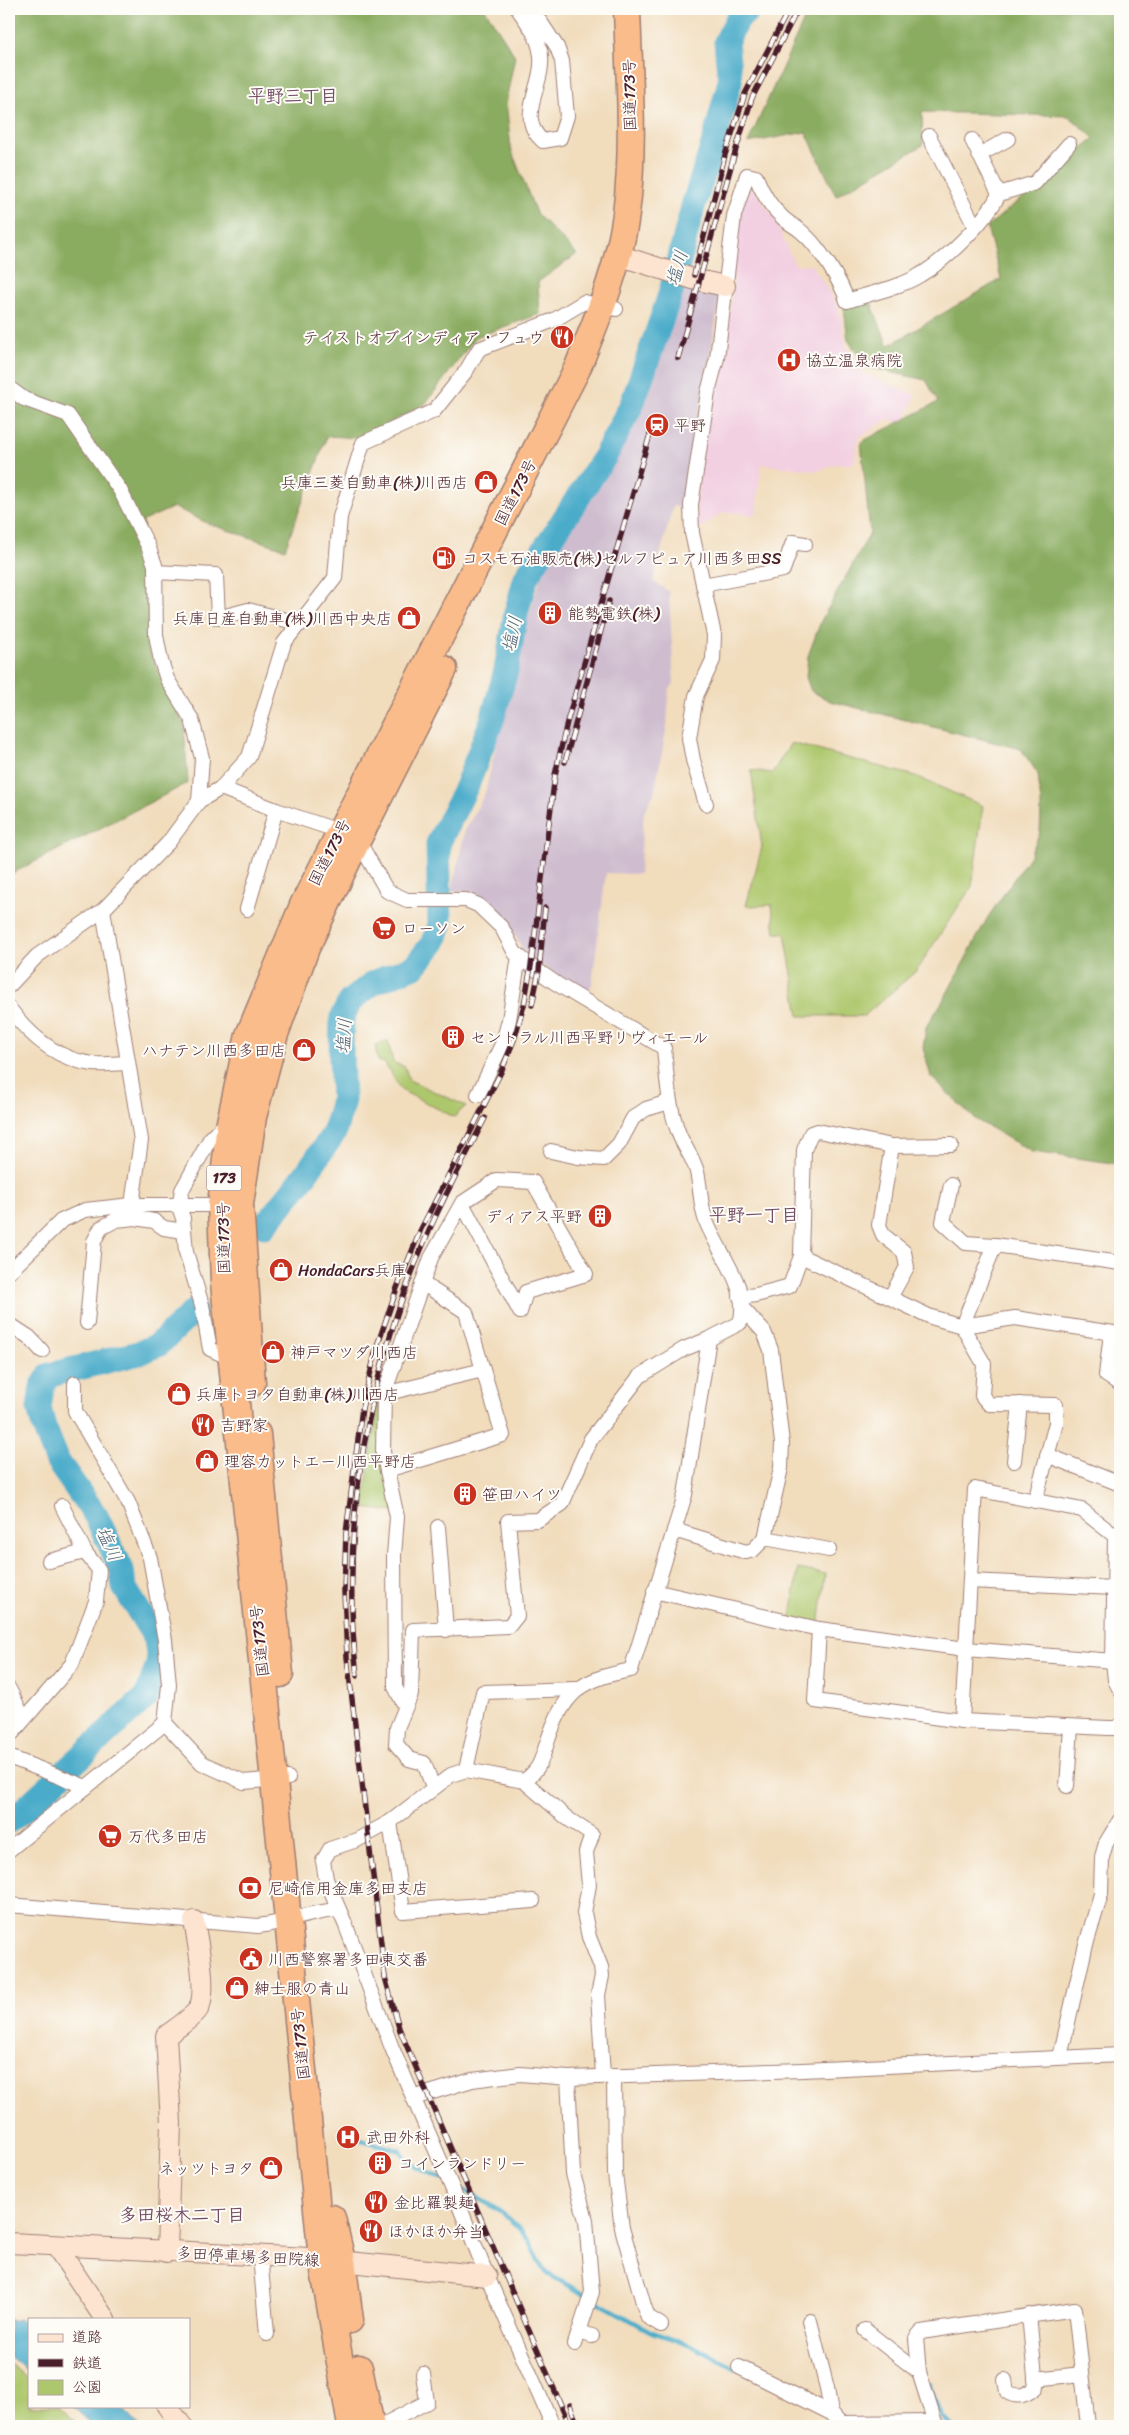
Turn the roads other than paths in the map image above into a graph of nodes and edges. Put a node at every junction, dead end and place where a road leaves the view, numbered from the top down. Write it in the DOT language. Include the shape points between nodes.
graph roads {
  1 [pos="518,9"];
  2 [pos="532,9"];
  3 [pos="627,9"];
  4 [pos="645,9"];
  5 [pos="929,136"];
  6 [pos="972,140"];
  7 [pos="1008,140"];
  8 [pos="1069,144"];
  9 [pos="979,155"];
  10 [pos="1000,194"];
  11 [pos="975,227"];
  12 [pos="625,258"];
  13 [pos="725,286"];
  14 [pos="609,307"];
  15 [pos="9,388"];
  16 [pos="805,544"];
  17 [pos="155,572"];
  18 [pos="703,585"];
  19 [pos="300,624"];
  20 [pos="221,788"];
  21 [pos="199,801"];
  22 [pos="706,804"];
  23 [pos="276,810"];
  24 [pos="348,837"];
  25 [pos="247,908"];
  26 [pos="103,910"];
  27 [pos="519,956"];
  28 [pos="9,986"];
  29 [pos="9,1008"];
  30 [pos="128,1063"];
  31 [pos="478,1095"];
  32 [pos="669,1102"];
  33 [pos="241,1120"];
  34 [pos="951,1145"];
  35 [pos="892,1146"];
  36 [pos="551,1151"];
  37 [pos="951,1185"];
  38 [pos="462,1203"];
  39 [pos="132,1205"];
  40 [pos="231,1205"];
  41 [pos="179,1207"];
  42 [pos="184,1231"];
  43 [pos="995,1245"];
  44 [pos="802,1256"];
  45 [pos="1120,1263"];
  46 [pos="9,1272"];
  47 [pos="422,1282"];
  48 [pos="890,1296"];
  49 [pos="742,1304"];
  50 [pos="87,1323"];
  51 [pos="9,1324"];
  52 [pos="962,1326"];
  53 [pos="1115,1334"];
  54 [pos="709,1340"];
  55 [pos="42,1351"];
  56 [pos="241,1363"];
  57 [pos="483,1370"];
  58 [pos="74,1382"];
  59 [pos="1120,1384"];
  60 [pos="384,1394"];
  61 [pos="1020,1404"];
  62 [pos="1047,1455"];
  63 [pos="1014,1461"];
  64 [pos="387,1470"];
  65 [pos="1120,1484"];
  66 [pos="1035,1501"];
  67 [pos="62,1506"];
  68 [pos="438,1527"];
  69 [pos="674,1530"];
  70 [pos="1118,1534"];
  71 [pos="765,1538"];
  72 [pos="829,1550"];
  73 [pos="85,1552"];
  74 [pos="49,1561"];
  75 [pos="970,1581"];
  76 [pos="1114,1588"];
  77 [pos="654,1591"];
  78 [pos="819,1629"];
  79 [pos="446,1630"];
  80 [pos="966,1649"];
  81 [pos="1113,1661"];
  82 [pos="9,1689"];
  83 [pos="575,1689"];
  84 [pos="1120,1690"];
  85 [pos="405,1706"];
  86 [pos="24,1719"];
  87 [pos="962,1721"];
  88 [pos="166,1723"];
  89 [pos="1120,1725"];
  90 [pos="1071,1727"];
  91 [pos="9,1737"];
  92 [pos="9,1757"];
  93 [pos="466,1770"];
  94 [pos="280,1779"];
  95 [pos="524,1781"];
  96 [pos="1067,1786"];
  97 [pos="86,1787"];
  98 [pos="433,1787"];
  99 [pos="1120,1820"];
  100 [pos="390,1822"];
  101 [pos="9,1850"];
  102 [pos="534,1901"];
  103 [pos="9,1905"];
  104 [pos="340,1910"];
  105 [pos="294,1919"];
  106 [pos="194,1921"];
  107 [pos="1120,2055"];
  108 [pos="1060,2057"];
  109 [pos="608,2076"];
  110 [pos="568,2078"];
  111 [pos="413,2098"];
  112 [pos="9,2243"];
  113 [pos="56,2246"];
  114 [pos="167,2252"];
  115 [pos="260,2256"];
  116 [pos="332,2260"];
  117 [pos="487,2276"];
  118 [pos="1029,2316"];
  119 [pos="104,2318"];
  120 [pos="810,2322"];
  121 [pos="661,2325"];
  122 [pos="865,2330"];
  123 [pos="267,2334"];
  124 [pos="582,2337"];
  125 [pos="740,2367"];
  126 [pos="919,2372"];
  127 [pos="423,2374"];
  128 [pos="1082,2374"];
  129 [pos="1035,2379"];
  130 [pos="1005,2380"];
  131 [pos="168,2408"];
  132 [pos="831,2413"];
  133 [pos="891,2424"];
  134 [pos="935,2424"];
  135 [pos="842,2425"];
  136 [pos="182,2426"];
  137 [pos="351,2426"];
  138 [pos="371,2426"];
  139 [pos="381,2426"];
  140 [pos="553,2426"];
  141 [pos="1088,2426"];
  1 -- 2 [label="street" via="534,32 540,50 541,76 529,116 533,133 543,141 560,138 567,116 562,60"];
  3 -- 12 [label="highway, 国道173号 / 173" via="630,164"];
  4 -- 12 [label="highway, 国道173号 / 173" via="647,166 642,216"];
  5 -- 11 [label="street"];
  6 -- 9 [label="street"];
  7 -- 9 [label="street"];
  8 -- 10 [label="street" via="1035,183"];
  9 -- 10 [label="street"];
  10 -- 11 [label="street"];
  11 -- 13 [label="street" via="919,276 848,301 845,291 810,241 782,218 765,198 756,177 748,175 734,216"];
  12 -- 13 [label="street"];
  12 -- 14 [label="highway, 国道173号 / 173"];
  13 -- 18 [label="street" via="717,358 706,402 691,505 692,533"];
  14 -- 19 [label="street" via="584,302 554,320 479,349 434,411 363,443 340,517 336,578"];
  14 -- 24 [label="highway, 国道173号 / 173"];
  15 -- 17 [label="street" via="24,399 68,415 120,490 148,546"];
  16 -- 18 [label="street" via="793,542 783,570"];
  17 -- 19 [label="street" via="216,575 218,618 248,610"];
  17 -- 21 [label="street" via="160,661 192,720 202,758"];
  18 -- 22 [label="street" via="714,634 713,660 696,696 689,738 692,760"];
  19 -- 20 [label="street" via="284,643 249,757"];
  20 -- 21 [label="street"];
  20 -- 23 [label="street"];
  21 -- 26 [label="street" via="168,843"];
  23 -- 24 [label="street"];
  23 -- 25 [label="street"];
  24 -- 27 [label="street" via="363,849 387,891 407,900 466,900 478,905 502,928"];
  24 -- 33 [label="highway, 国道173号 / 173" via="304,902 249,1035"];
  26 -- 28 [label="street" via="37,956"];
  26 -- 30 [label="street"];
  27 -- 31 [label="street" via="503,1042"];
  27 -- 32 [label="street" via="557,984 664,1048"];
  29 -- 30 [label="street" via="19,1022 50,1050 92,1064"];
  30 -- 39 [label="street" via="141,1140"];
  32 -- 36 [label="street" via="646,1109 633,1118 619,1144 604,1159"];
  32 -- 49 [label="street" via="697,1171 706,1222 736,1280"];
  33 -- 40 [label="highway, 国道173号 / 173"];
  33 -- 41 [label="street" via="225,1124 210,1139 182,1190"];
  34 -- 35 [label="street"];
  35 -- 44 [label="street" via="818,1131 811,1133 804,1150"];
  35 -- 48 [label="street" via="878,1225 883,1235 904,1252 907,1267"];
  37 -- 43 [label="street" via="943,1222 966,1242"];
  38 -- 38 [label="street" via="497,1180 532,1182 586,1274 526,1292 520,1312"];
  38 -- 47 [label="street" via="431,1258"];
  39 -- 41 [label="street"];
  39 -- 46 [label="street" via="85,1210 61,1220"];
  40 -- 41 [label="street"];
  40 -- 56 [label="highway, 国道173号 / 173" via="224,1283"];
  41 -- 42 [label="street"];
  42 -- 50 [label="street" via="135,1218 116,1220 101,1228 94,1241"];
  42 -- 56 [label="street" via="186,1252 202,1304 210,1349"];
  43 -- 45 [label="street"];
  43 -- 52 [label="street"];
  44 -- 48 [label="street" via="874,1292"];
  44 -- 49 [label="street" via="790,1286 756,1295"];
  47 -- 57 [label="street" via="466,1312"];
  47 -- 60 [label="street"];
  48 -- 52 [label="street" via="931,1317"];
  49 -- 54 [label="street" via="740,1323"];
  49 -- 71 [label="street" via="764,1332 771,1350 782,1443 782,1468"];
  51 -- 55 [label="street" via="30,1337"];
  52 -- 53 [label="street" via="1015,1318"];
  52 -- 61 [label="street" via="984,1364 982,1396 989,1404"];
  53 -- 59 [label="street" via="1106,1375"];
  54 -- 69 [label="street" via="685,1495"];
  54 -- 79 [label="street" via="684,1349 640,1376 591,1438 562,1504 538,1520 508,1521 517,1616 509,1626"];
  56 -- 94 [label="highway, 国道173号 / 173"];
  57 -- 60 [label="street"];
  57 -- 64 [label="street" via="503,1435"];
  58 -- 88 [label="street" via="74,1411 128,1502 150,1558 169,1685"];
  60 -- 64 [label="street" via="383,1452"];
  61 -- 62 [label="street" via="1056,1405 1056,1423"];
  61 -- 63 [label="street"];
  62 -- 65 [label="street"];
  62 -- 66 [label="street"];
  64 -- 85 [label="street" via="398,1517 394,1556 395,1687"];
  66 -- 70 [label="street" via="1082,1510"];
  66 -- 75 [label="street" via="975,1490"];
  67 -- 73 [label="street"];
  68 -- 79 [label="street"];
  69 -- 71 [label="street" via="746,1552 753,1550"];
  69 -- 77 [label="street"];
  70 -- 76 [label="street"];
  71 -- 72 [label="street"];
  73 -- 74 [label="street"];
  73 -- 86 [label="street" via="99,1570 96,1601 72,1664"];
  75 -- 76 [label="street"];
  75 -- 80 [label="street"];
  76 -- 81 [label="street"];
  77 -- 78 [label="street"];
  77 -- 83 [label="street" via="630,1670 610,1674"];
  78 -- 80 [label="street"];
  78 -- 87 [label="street" via="815,1702"];
  79 -- 85 [label="street" via="413,1630 411,1694"];
  80 -- 81 [label="street"];
  80 -- 87 [label="street"];
  81 -- 84 [label="street" via="1115,1680"];
  82 -- 86 [label="street"];
  83 -- 93 [label="street" via="483,1692"];
  83 -- 95 [label="street" via="548,1739 537,1770"];
  85 -- 98 [label="street" via="397,1728 396,1744 409,1759 424,1764"];
  86 -- 91 [label="street"];
  87 -- 90 [label="street"];
  88 -- 94 [label="street" via="202,1762 244,1782"];
  88 -- 97 [label="street"];
  89 -- 90 [label="street" via="1119,1728"];
  90 -- 96 [label="street"];
  92 -- 97 [label="street"];
  93 -- 95 [label="street"];
  93 -- 98 [label="street"];
  94 -- 105 [label="highway, 国道173号 / 173"];
  95 -- 109 [label="street" via="592,1836 586,1852 589,1884 584,1912 589,1937 601,1967 598,1995"];
  97 -- 101 [label="street"];
  98 -- 100 [label="street"];
  99 -- 108 [label="street" via="1106,1843 1102,1857 1101,1894"];
  100 -- 102 [label="street" via="403,1911"];
  100 -- 104 [label="street" via="357,1840 330,1849 323,1861 326,1879"];
  103 -- 106 [label="street"];
  104 -- 105 [label="street" via="320,1911"];
  104 -- 111 [label="street"];
  105 -- 106 [label="street" via="258,1926"];
  105 -- 116 [label="highway, 国道173号 / 173"];
  106 -- 114 [label="street" via="201,2001 198,2011 166,2036 171,2123"];
  107 -- 108 [label="street"];
  108 -- 109 [label="street"];
  109 -- 110 [label="street"];
  109 -- 121 [label="street" via="622,2228 648,2317"];
  110 -- 111 [label="street" via="520,2074 472,2080"];
  110 -- 124 [label="street" via="573,2174 586,2220 592,2292"];
  111 -- 117 [label="street"];
  112 -- 113 [label="street, 多田停車場多田院線"];
  113 -- 114 [label="street, 多田停車場多田院線"];
  113 -- 119 [label="street"];
  114 -- 115 [label="street, 多田停車場多田院線"];
  115 -- 116 [label="street, 多田停車場多田院線"];
  115 -- 123 [label="street"];
  116 -- 117 [label="street, 多田停車場多田院線"];
  116 -- 137 [label="highway, 国道173号 / 173"];
  116 -- 138 [label="highway, 国道173号 / 173"];
  117 -- 140 [label="street"];
  118 -- 126 [label="street" via="921,2332 916,2338"];
  118 -- 128 [label="street" via="1075,2308"];
  118 -- 129 [label="street"];
  120 -- 132 [label="street"];
  122 -- 126 [label="street"];
  125 -- 132 [label="street"];
  126 -- 134 [label="street"];
  127 -- 139 [label="street" via="427,2402"];
  128 -- 129 [label="street"];
  128 -- 141 [label="street"];
  129 -- 130 [label="street" via="1036,2387 1028,2394 1014,2396 1007,2392"];
  131 -- 136 [label="street"];
  132 -- 135 [label="street"];
  133 -- 134 [label="street"];
  133 -- 135 [label="street"];
}
